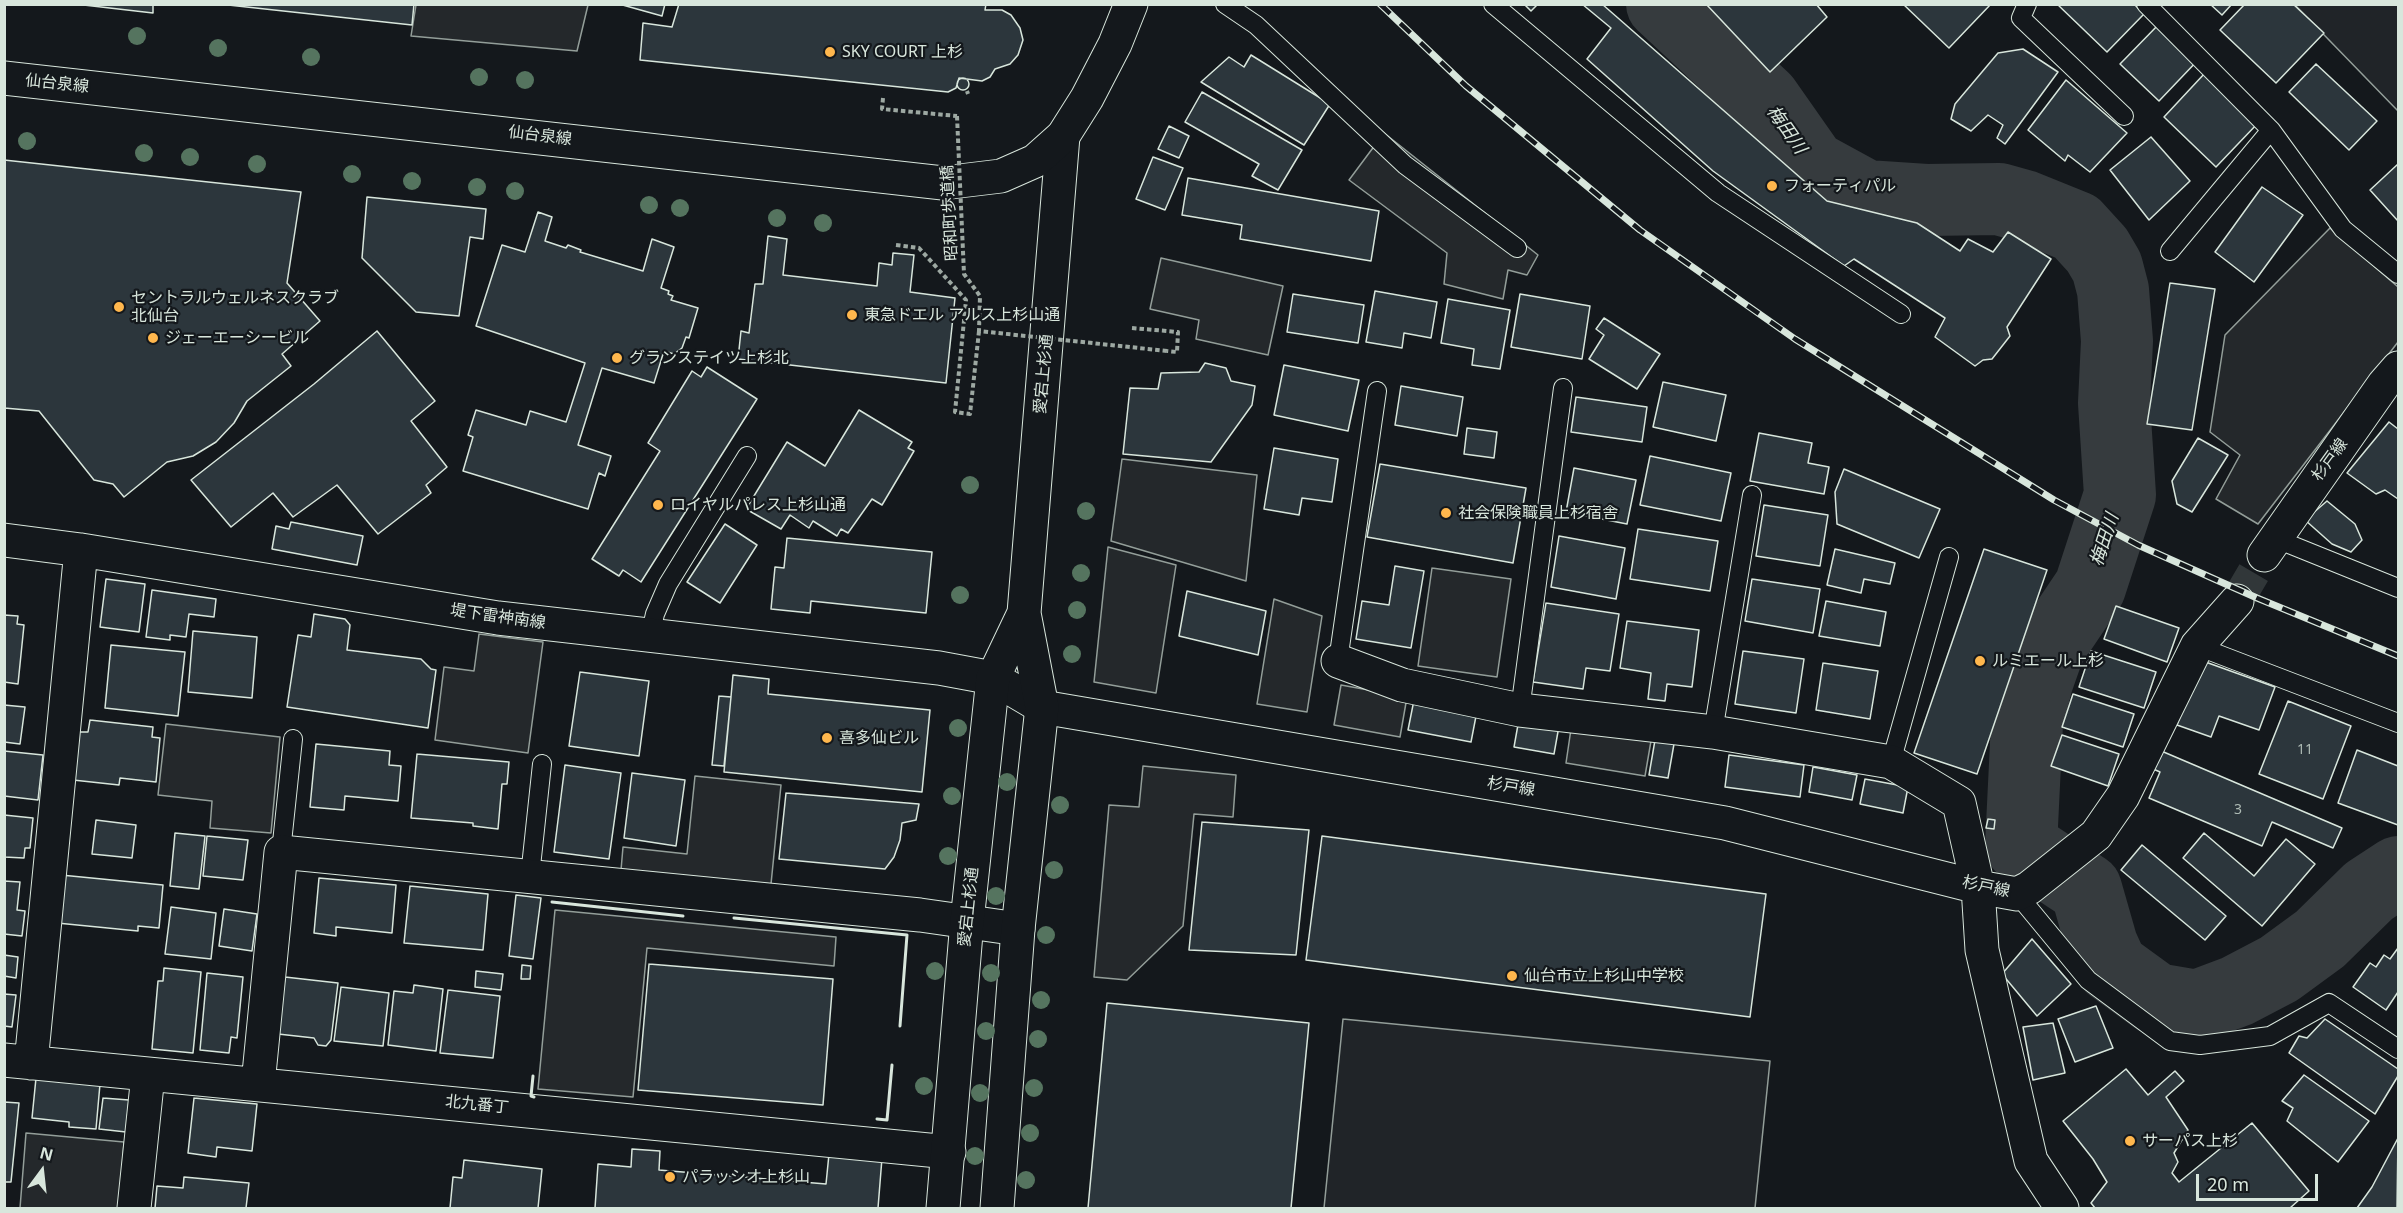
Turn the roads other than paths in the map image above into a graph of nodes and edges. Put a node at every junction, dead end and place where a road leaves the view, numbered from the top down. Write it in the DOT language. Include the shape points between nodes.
graph roads {
  1 [pos="1131,4"];
  2 [pos="1225,4"];
  3 [pos="1493,4"];
  4 [pos="2027,4"];
  5 [pos="2146,4"];
  6 [pos="4,78"];
  7 [pos="2124,116"];
  8 [pos="2271,130"];
  9 [pos="1063,135"];
  10 [pos="1517,248"];
  11 [pos="2170,251"];
  12 [pos="2398,274"];
  13 [pos="1901,314"];
  14 [pos="2398,368"];
  15 [pos="1563,388"];
  16 [pos="1377,391"];
  17 [pos="747,456"];
  18 [pos="1752,495"];
  19 [pos="4,540"];
  20 [pos="2269,547"];
  21 [pos="81,550"];
  22 [pos="1949,556"];
  23 [pos="2398,588"];
  24 [pos="2236,601"];
  25 [pos="1024,613"];
  26 [pos="650,636"];
  27 [pos="2197,646"];
  28 [pos="1338,661"];
  29 [pos="993,678"];
  30 [pos="1042,707"];
  31 [pos="1520,710"];
  32 [pos="2398,723"];
  33 [pos="1713,732"];
  34 [pos="293,739"];
  35 [pos="1891,762"];
  36 [pos="542,764"];
  37 [pos="281,852"];
  38 [pos="530,876"];
  39 [pos="1978,887"];
  40 [pos="2023,891"];
  41 [pos="967,921"];
  42 [pos="1018,929"];
  43 [pos="2398,1049"];
  44 [pos="18,1062"];
  45 [pos="148,1075"];
  46 [pos="258,1084"];
  47 [pos="949,1152"];
  48 [pos="134,1209"];
  49 [pos="944,1209"];
  50 [pos="997,1209"];
  51 [pos="2062,1209"];
  1 -- 9 [label="street" via="1087,98"];
  2 -- 10 [label="lane" via="1256,25 1405,165"];
  3 -- 13 [label="lane" via="1718,193"];
  4 -- 7 [label="lane" via="2021,18"];
  5 -- 8 [label="lane"];
  6 -- 9 [label="street, 仙台泉線" via="943,183 1002,176 1035,161"];
  8 -- 11 [label="lane"];
  8 -- 12 [label="lane" via="2343,229"];
  9 -- 25 [label="street, 愛宕上杉通"];
  14 -- 20 [label="street, 杉戸線"];
  15 -- 31 [label="lane"];
  16 -- 28 [label="lane"];
  17 -- 26 [label="lane" via="668,584"];
  18 -- 33 [label="lane"];
  19 -- 21 [label="street, 堤下雷神南線"];
  20 -- 23 [label="lane"];
  21 -- 26 [label="street, 堤下雷神南線" via="498,618"];
  21 -- 44 [label="street"];
  22 -- 35 [label="lane"];
  24 -- 27 [label="street"];
  25 -- 29 [label="street, 愛宕上杉通"];
  25 -- 30 [label="street, 愛宕上杉通"];
  26 -- 29 [label="street, 堤下雷神南線" via="939,668"];
  27 -- 32 [label="lane"];
  27 -- 40 [label="street" via="2123,796 2096,835"];
  28 -- 31 [label="street" via="1402,685"];
  29 -- 30 [label="street, 杉戸線"];
  29 -- 41 [label="street, 愛宕上杉通"];
  30 -- 39 [label="street, 杉戸線" via="1725,823"];
  30 -- 42 [label="street, 愛宕上杉通"];
  31 -- 33 [label="street"];
  33 -- 35 [label="street"];
  34 -- 37 [label="lane"];
  35 -- 39 [label="street" via="1959,803"];
  36 -- 38 [label="lane"];
  37 -- 38 [label="street"];
  37 -- 46 [label="street"];
  38 -- 41 [label="street"];
  39 -- 40 [label="street, 杉戸線"];
  39 -- 51 [label="street" via="1982,950 2031,1161"];
  40 -- 43 [label="lane" via="2088,980 2170,1041 2200,1045 2270,1036 2329,1003"];
  41 -- 42 [label="street"];
  41 -- 47 [label="street, 愛宕上杉通"];
  42 -- 50 [label="street, 愛宕上杉通"];
  44 -- 45 [label="street, 北九番丁"];
  45 -- 46 [label="street, 北九番丁"];
  45 -- 48 [label="street"];
  46 -- 47 [label="street, 北九番丁"];
  47 -- 49 [label="street, 愛宕上杉通"];
}
